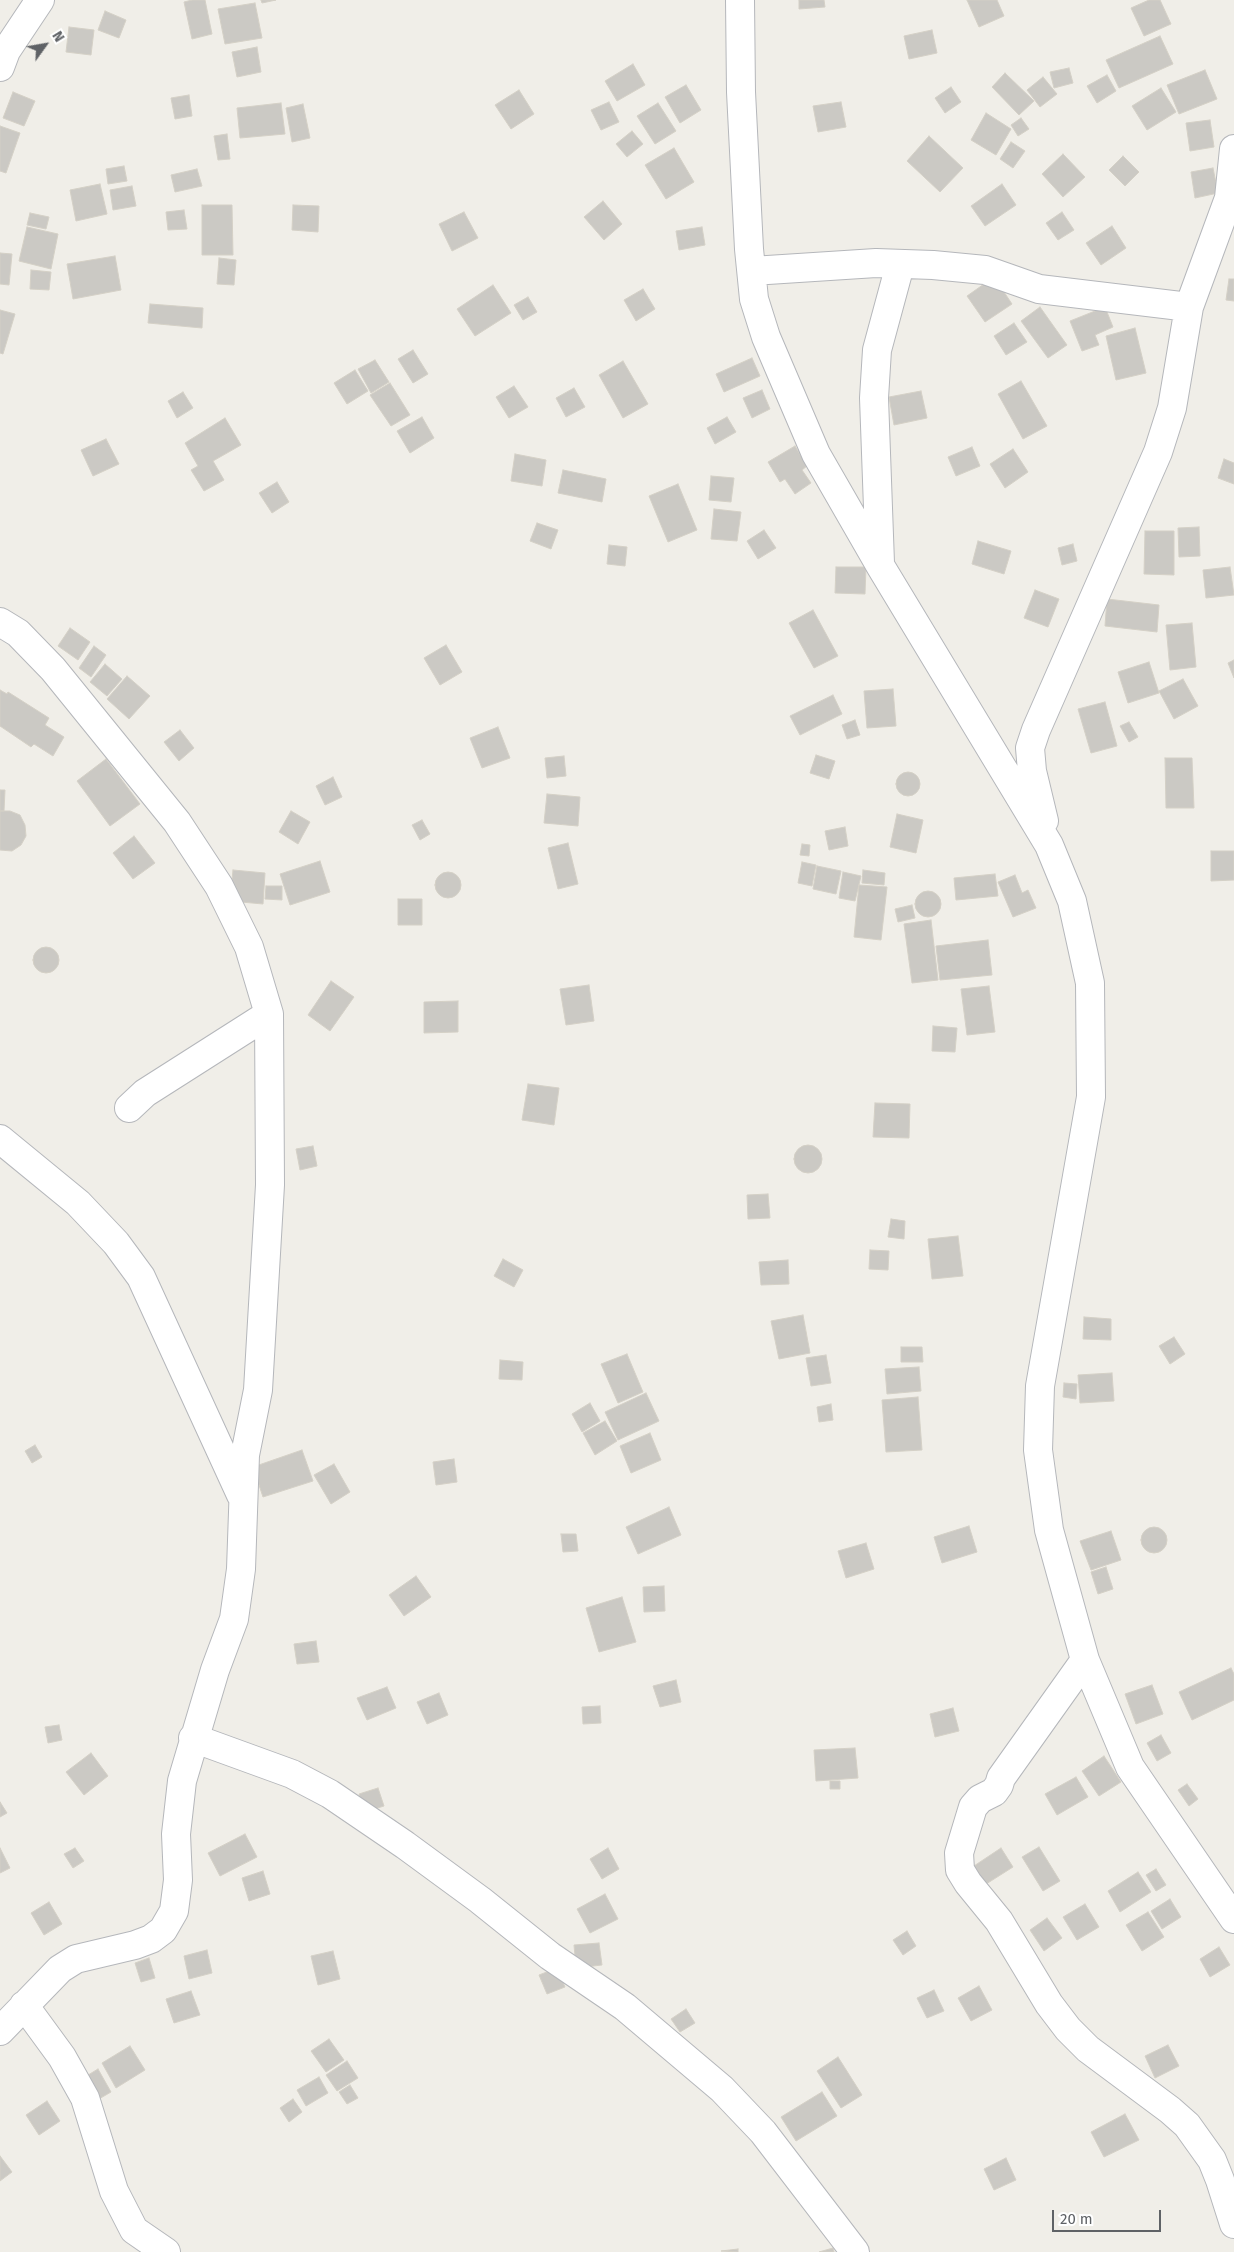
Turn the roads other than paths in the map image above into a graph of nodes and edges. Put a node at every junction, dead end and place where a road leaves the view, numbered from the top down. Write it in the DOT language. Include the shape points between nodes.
graph roads {
  1 [pos="40,0"];
  2 [pos="740,0"];
  3 [pos="0,67"];
  4 [pos="1234,149"];
  5 [pos="900,265"];
  6 [pos="752,271"];
  7 [pos="1189,307"];
  8 [pos="881,567"];
  9 [pos="0,622"];
  10 [pos="1049,845"];
  11 [pos="269,1014"];
  12 [pos="129,1108"];
  13 [pos="0,1139"];
  14 [pos="242,1497"];
  15 [pos="1085,1660"];
  16 [pos="193,1738"];
  17 [pos="1234,1919"];
  18 [pos="24,2005"];
  19 [pos="0,2031"];
  20 [pos="1234,2224"];
  21 [pos="166,2252"];
  22 [pos="855,2252"];
  1 -- 3 [label="street" via="6,51"];
  2 -- 6 [label="street" via="741,92"];
  4 -- 7 [label="street" via="1229,198"];
  5 -- 6 [label="street" via="876,263"];
  5 -- 7 [label="street" via="985,270 1039,289"];
  5 -- 8 [label="street" via="877,350 874,398"];
  6 -- 8 [label="street" via="754,299 766,337 816,454"];
  7 -- 10 [label="street" via="1172,408 1158,452 1030,748"];
  8 -- 10 [label="street"];
  9 -- 11 [label="street" via="18,633 53,669 177,822 219,886 249,947"];
  10 -- 15 [label="street" via="1072,901 1090,983 1091,1097 1040,1386 1038,1450 1049,1530"];
  11 -- 12 [label="street" via="145,1093"];
  11 -- 14 [label="street" via="270,1185 258,1390 245,1455"];
  13 -- 14 [label="street" via="78,1203 116,1243 141,1277"];
  14 -- 16 [label="street" via="241,1569 234,1619"];
  15 -- 17 [label="street" via="1130,1767"];
  15 -- 20 [label="street" via="994,1792 973,1808 959,1853 960,1870 999,1920 1049,2004 1068,2029 1088,2049 1187,2124 1212,2160"];
  16 -- 18 [label="street" via="182,1781 176,1834 178,1880 174,1911 163,1930 135,1945 76,1960 60,1969"];
  16 -- 22 [label="street" via="292,1774 330,1794 405,1845 550,1956 624,2007 729,2096 763,2132"];
  18 -- 19 [label="street"];
  18 -- 21 [label="street" via="62,2057 85,2098 114,2191 134,2230"];
}
